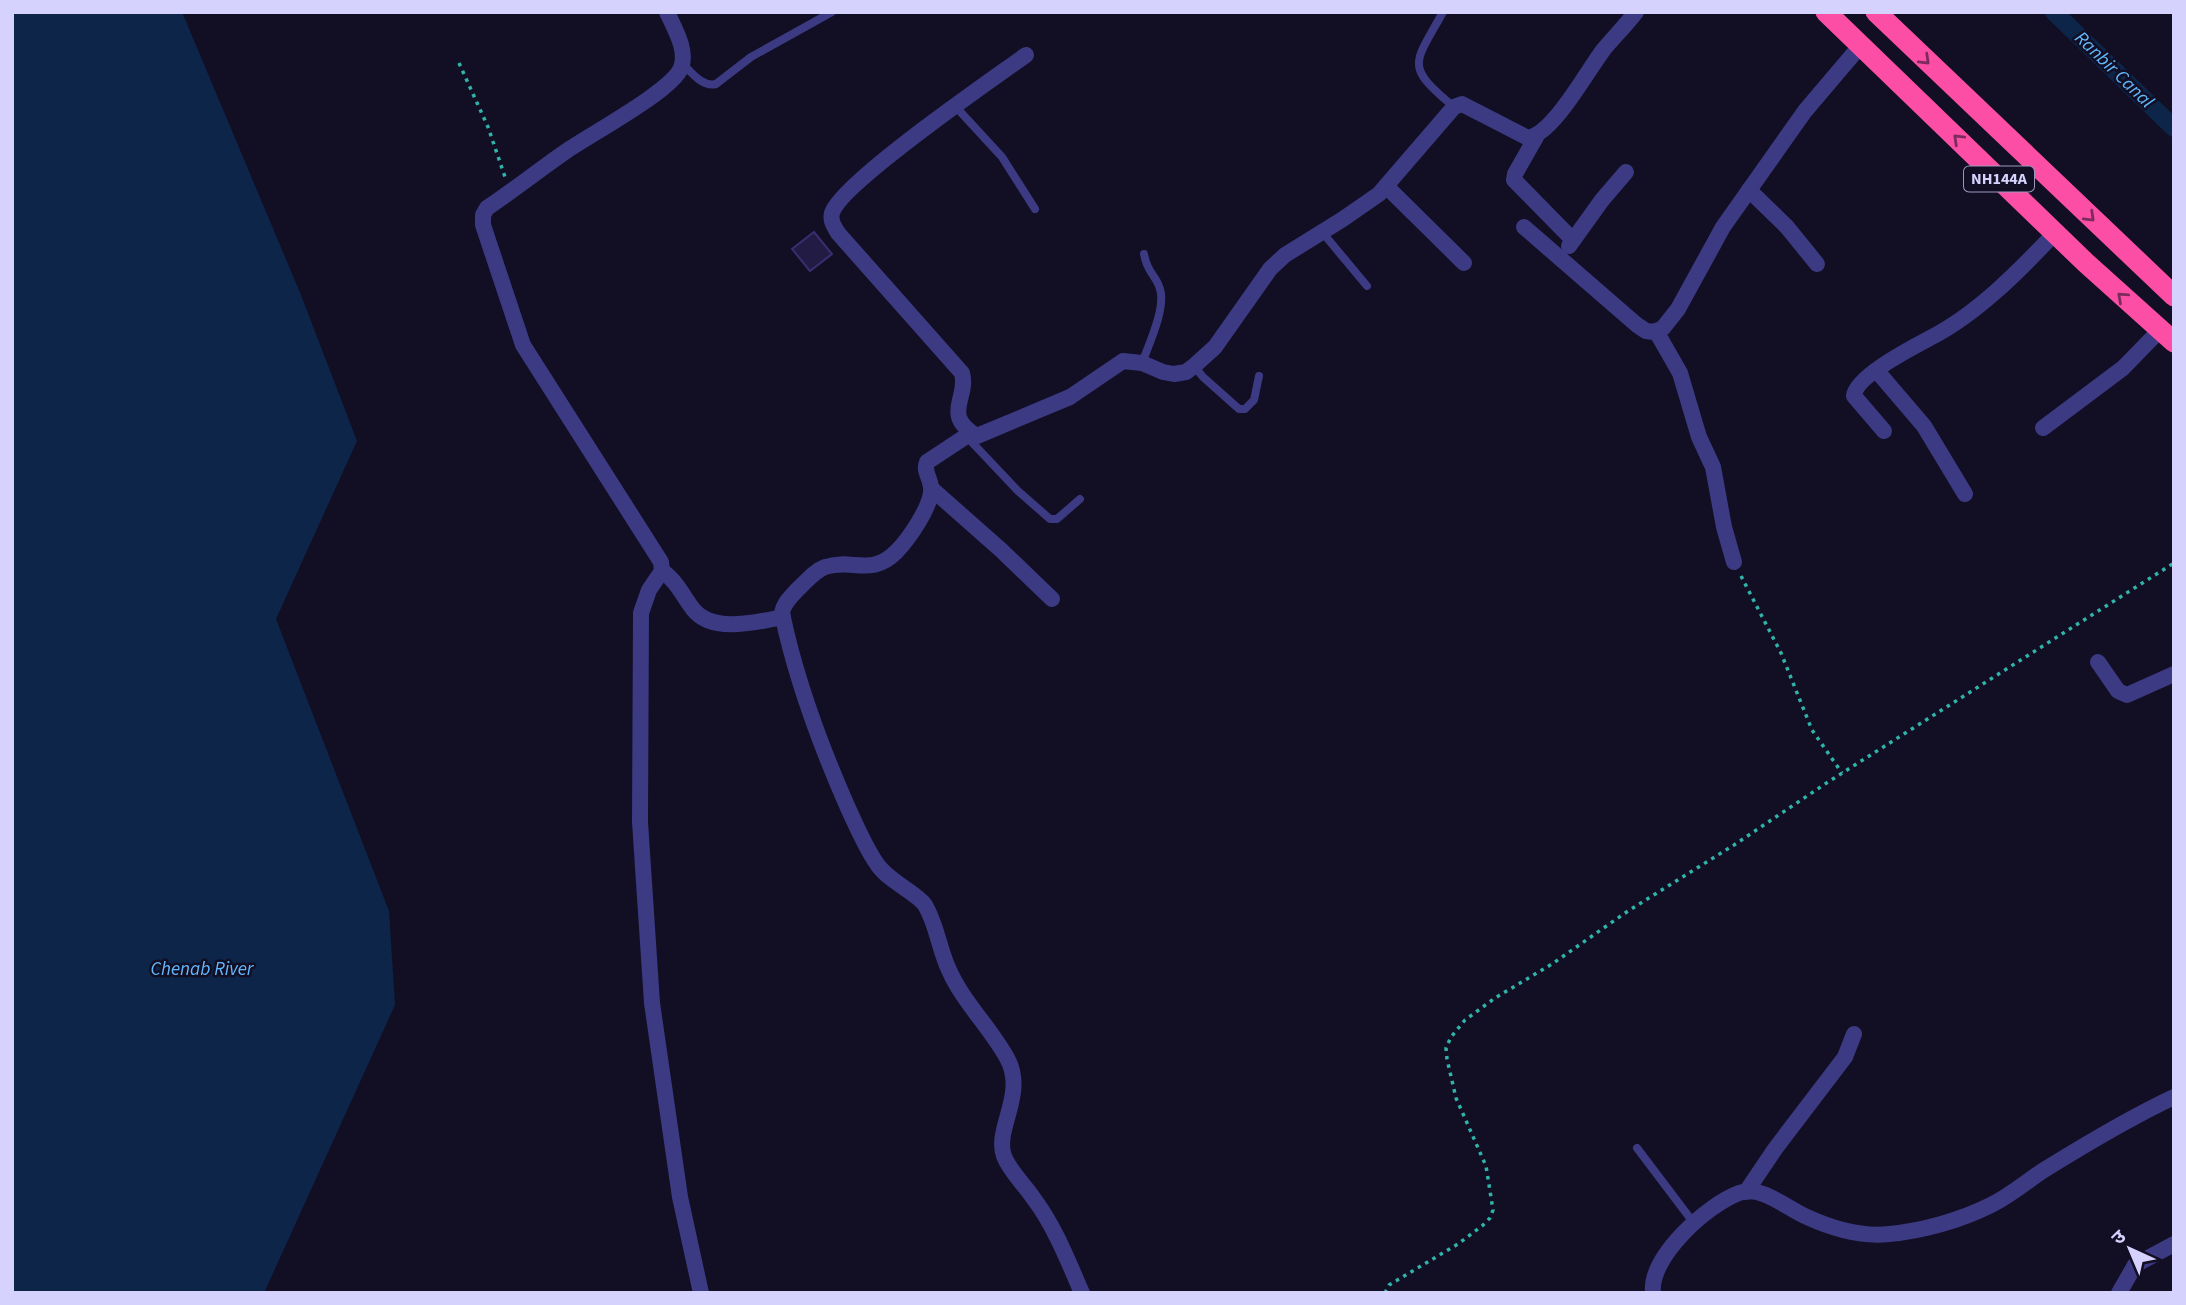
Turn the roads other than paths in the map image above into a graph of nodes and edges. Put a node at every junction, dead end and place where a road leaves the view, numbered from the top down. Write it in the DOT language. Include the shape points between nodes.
graph roads {
  1 [pos="667,12"];
  2 [pos="832,12"];
  3 [pos="1443,12"];
  4 [pos="1636,12"];
  5 [pos="1826,12"];
  6 [pos="1876,12"];
  7 [pos="1861,45"];
  8 [pos="1026,55"];
  9 [pos="683,64"];
  10 [pos="955,106"];
  11 [pos="1454,107"];
  12 [pos="1536,136"];
  13 [pos="1626,172"];
  14 [pos="1386,186"];
  15 [pos="1749,190"];
  16 [pos="1035,209"];
  17 [pos="1524,227"];
  18 [pos="1322,232"];
  19 [pos="2055,233"];
  20 [pos="1572,239"];
  21 [pos="1144,254"];
  22 [pos="1561,261"];
  23 [pos="1464,263"];
  24 [pos="1817,264"];
  25 [pos="1367,286"];
  26 [pos="2174,296"];
  27 [pos="1656,331"];
  28 [pos="2167,336"];
  29 [pos="1142,363"];
  30 [pos="1194,366"];
  31 [pos="1877,371"];
  32 [pos="1259,376"];
  33 [pos="2042,428"];
  34 [pos="1884,430"];
  35 [pos="969,434"];
  36 [pos="932,489"];
  37 [pos="1965,494"];
  38 [pos="1080,499"];
  39 [pos="1734,562"];
  40 [pos="662,571"];
  41 [pos="1052,599"];
  42 [pos="783,617"];
  43 [pos="2098,662"];
  44 [pos="2174,674"];
  45 [pos="1854,1034"];
  46 [pos="2174,1097"];
  47 [pos="1637,1148"];
  48 [pos="1746,1192"];
  49 [pos="1693,1222"];
  50 [pos="2174,1244"];
  51 [pos="701,1293"];
  52 [pos="1082,1293"];
  53 [pos="1653,1293"];
  54 [pos="2119,1293"];
  1 -- 9 [label="street" via="680,41"];
  2 -- 9 [label="lane" via="751,57 716,84 704,83"];
  3 -- 11 [label="lane" via="1418,67 1424,80"];
  4 -- 12 [label="street"];
  5 -- 7 [label="highway, NH144A"];
  6 -- 26 [label="highway, NH144A, one-way"];
  7 -- 15 [label="street" via="1805,111"];
  19 -- 7 [label="highway, NH144A, one-way"];
  8 -- 10 [label="street"];
  9 -- 40 [label="street" via="660,90 487,208 483,225 523,345 642,530"];
  10 -- 16 [label="lane" via="1002,157"];
  10 -- 35 [label="street" via="859,181 836,204 831,223 962,373 958,411"];
  11 -- 12 [label="street" via="1462,104 1528,138"];
  11 -- 14 [label="street"];
  12 -- 20 [label="street" via="1514,180"];
  13 -- 20 [label="street"];
  14 -- 18 [label="street"];
  14 -- 23 [label="street"];
  15 -- 24 [label="street"];
  15 -- 27 [label="street" via="1678,309"];
  17 -- 22 [label="street"];
  18 -- 25 [label="lane"];
  18 -- 30 [label="street" via="1270,269 1215,347"];
  28 -- 19 [label="highway, NH144A, one-way"];
  19 -- 31 [label="street" via="2011,279 1947,329"];
  20 -- 22 [label="street"];
  21 -- 29 [label="lane" via="1162,300"];
  22 -- 27 [label="street" via="1637,325"];
  27 -- 39 [label="street" via="1680,373 1713,467"];
  28 -- 33 [label="street"];
  29 -- 30 [label="street" via="1174,374"];
  29 -- 35 [label="street" via="1123,361 1070,397 983,435"];
  30 -- 32 [label="lane" via="1239,409 1254,400"];
  31 -- 34 [label="street" via="1860,383 1854,396"];
  31 -- 37 [label="street" via="1924,426"];
  35 -- 36 [label="street" via="928,462"];
  35 -- 38 [label="lane" via="1049,519 1057,519"];
  36 -- 41 [label="street"];
  36 -- 42 [label="street" via="919,520 895,554 875,566 822,568 789,598"];
  40 -- 42 [label="street" via="707,620 731,625"];
  40 -- 51 [label="street" via="641,612 640,822 652,1003 681,1197"];
  42 -- 52 [label="street" via="832,772 865,844 887,876 925,905 948,969 1009,1061 1014,1080 1002,1143 1004,1156 1053,1230"];
  43 -- 44 [label="street" via="2118,691 2127,695"];
  45 -- 48 [label="street" via="1845,1057"];
  46 -- 48 [label="street" via="1992,1204 1911,1231 1871,1235 1844,1230 1807,1218 1763,1194"];
  47 -- 49 [label="lane"];
  48 -- 49 [label="street"];
  49 -- 53 [label="street" via="1658,1267"];
  50 -- 54 [label="street" via="2135,1265"];
}
